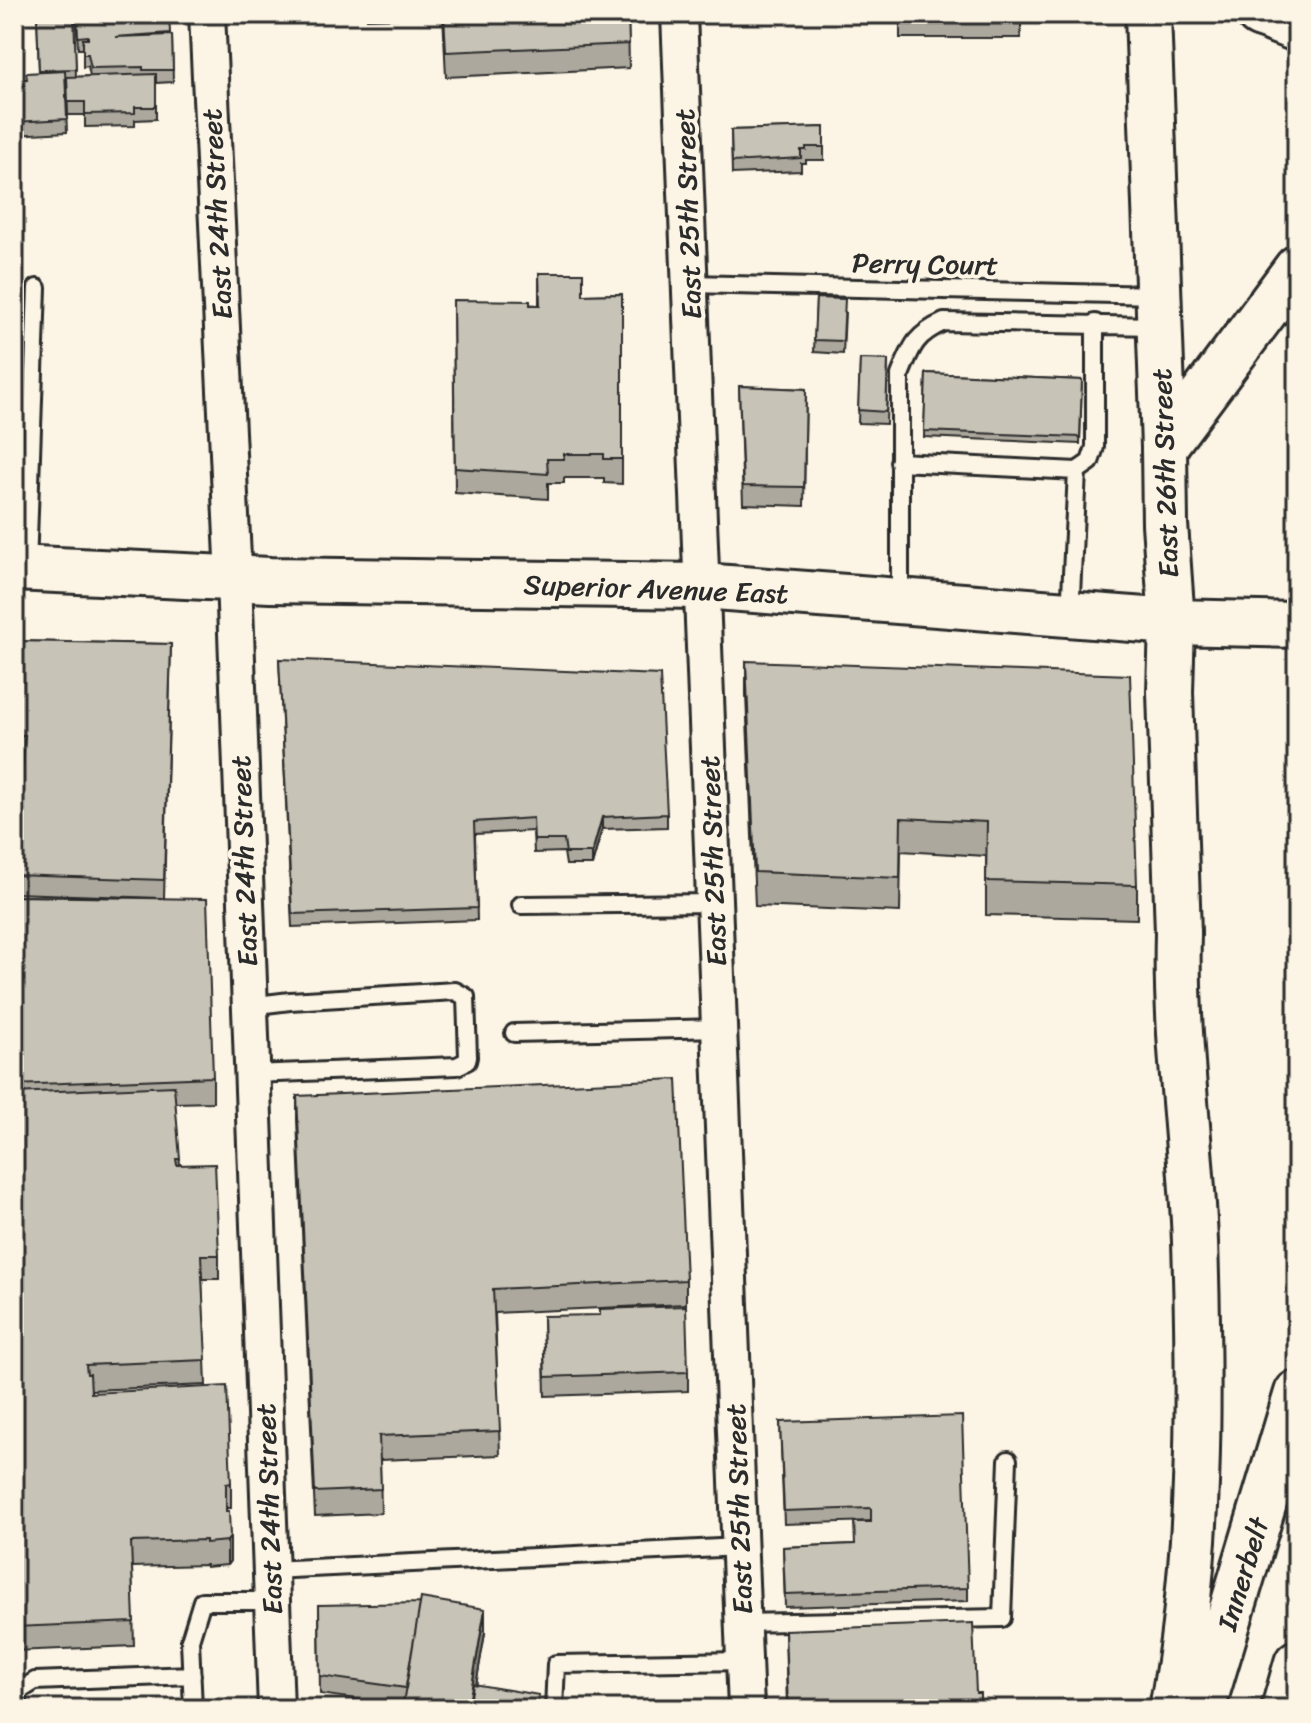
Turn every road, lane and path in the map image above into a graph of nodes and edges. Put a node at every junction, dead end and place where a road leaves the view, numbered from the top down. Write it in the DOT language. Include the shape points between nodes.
graph roads {
  1 [pos="207,14"];
  2 [pos="679,14"];
  3 [pos="1148,14"];
  4 [pos="1259,14"];
  5 [pos="1297,29"];
  6 [pos="1297,268"];
  7 [pos="691,284"];
  8 [pos="37,288"];
  9 [pos="1158,310"];
  10 [pos="1095,323"];
  11 [pos="1164,447"];
  12 [pos="899,462"];
  13 [pos="1077,471"];
  14 [pos="21,568"];
  15 [pos="234,579"];
  16 [pos="702,586"];
  17 [pos="900,601"];
  18 [pos="1070,615"];
  19 [pos="1172,622"];
  20 [pos="1297,625"];
  21 [pos="715,903"];
  22 [pos="521,905"];
  23 [pos="249,1006"];
  24 [pos="720,1028"];
  25 [pos="514,1033"];
  26 [pos="252,1074"];
  27 [pos="1297,1393"];
  28 [pos="1008,1460"];
  29 [pos="740,1547"];
  30 [pos="272,1586"];
  31 [pos="743,1623"];
  32 [pos="745,1661"];
  33 [pos="1297,1663"];
  34 [pos="192,1675"];
  35 [pos="17,1709"];
  36 [pos="193,1709"];
  37 [pos="276,1709"];
  38 [pos="554,1709"];
  39 [pos="746,1709"];
  40 [pos="1172,1709"];
  41 [pos="1202,1709"];
  42 [pos="1284,1709"];
  1 -- 15 [label="street, East 24th Street"];
  2 -- 7 [label="street, East 25th Street"];
  3 -- 9 [label="main road, East 26th Street"];
  4 -- 5 [label="main road"];
  6 -- 11 [label="main road"];
  7 -- 9 [label="lane, Perry Court"];
  7 -- 16 [label="street, East 25th Street"];
  8 -- 14 [label="lane"];
  9 -- 10 [label="lane"];
  9 -- 11 [label="main road, East 26th Street"];
  10 -- 12 [label="lane" via="944,322 924,331 900,375"];
  10 -- 13 [label="lane" via="1095,447 1090,462"];
  11 -- 19 [label="main road, East 26th Street"];
  12 -- 13 [label="lane"];
  12 -- 17 [label="lane"];
  13 -- 18 [label="lane"];
  14 -- 15 [label="main road, Superior Avenue East"];
  15 -- 16 [label="main road, Superior Avenue East"];
  15 -- 23 [label="street, East 24th Street"];
  16 -- 17 [label="main road, Superior Avenue East"];
  16 -- 21 [label="street, East 25th Street"];
  17 -- 18 [label="main road, Superior Avenue East"];
  18 -- 19 [label="main road, Superior Avenue East"];
  19 -- 20 [label="main road, Superior Avenue East"];
  19 -- 40 [label="main road, East 26th Street" via="1177,984 1195,1242 1196,1417 1193,1538"];
  21 -- 22 [label="lane"];
  21 -- 24 [label="street, East 25th Street"];
  23 -- 26 [label="street, East 24th Street"];
  23 -- 26 [label="lane" via="455,991 466,997 468,1057 457,1066"];
  24 -- 25 [label="lane"];
  24 -- 29 [label="street, East 25th Street"];
  26 -- 30 [label="street, East 24th Street"];
  27 -- 41 [label="main road, Innerbelt"];
  28 -- 31 [label="lane" via="1002,1618"];
  29 -- 30 [label="lane"];
  29 -- 31 [label="street, East 25th Street"];
  30 -- 34 [label="lane" via="202,1601 190,1640"];
  30 -- 37 [label="street, East 24th Street"];
  31 -- 32 [label="street, East 25th Street"];
  32 -- 38 [label="lane" via="556,1664"];
  32 -- 39 [label="street, East 25th Street"];
  33 -- 42 [label="main road"];
  34 -- 35 [label="lane" via="35,1681 19,1691"];
  34 -- 36 [label="lane"];
}
